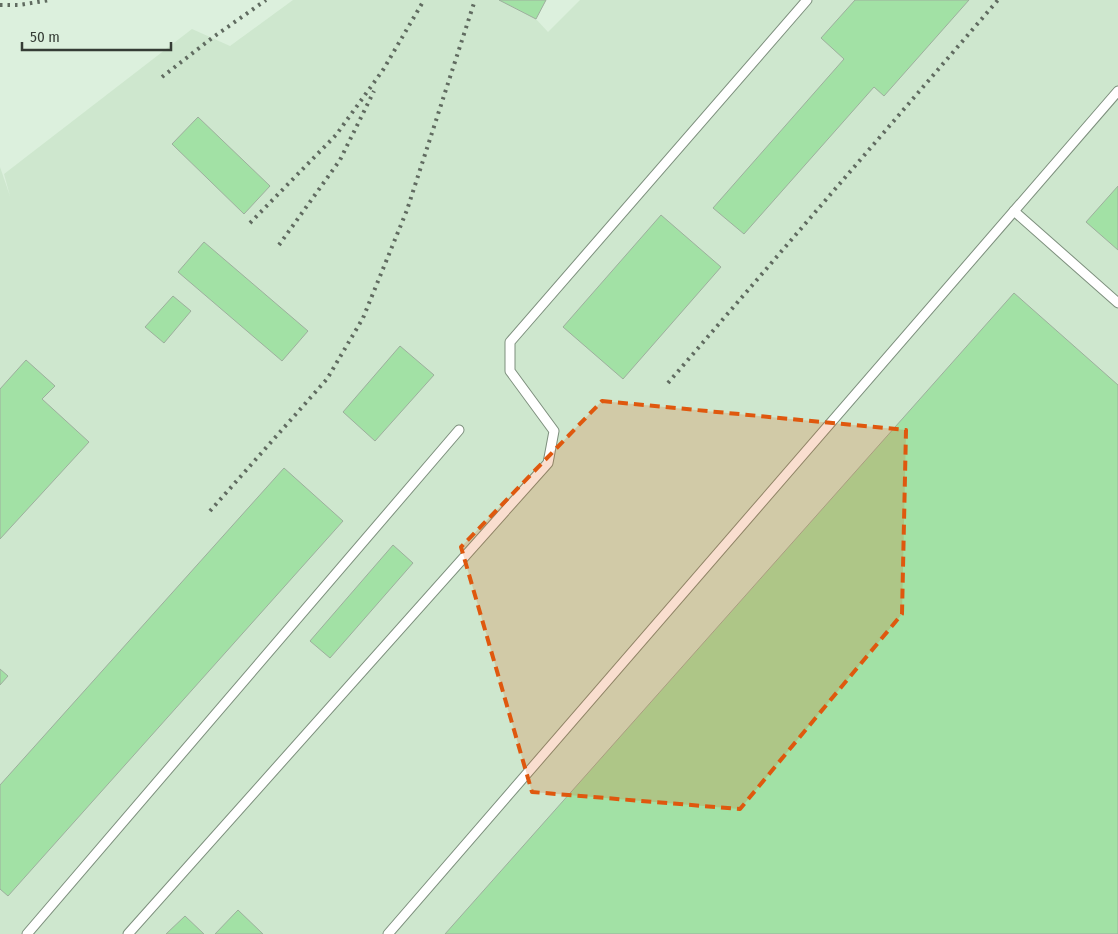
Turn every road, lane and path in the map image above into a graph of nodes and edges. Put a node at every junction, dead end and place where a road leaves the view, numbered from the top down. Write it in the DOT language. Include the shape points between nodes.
graph roads {
  1 [pos="807,0"];
  2 [pos="1118,90"];
  3 [pos="1014,211"];
  4 [pos="1118,303"];
  5 [pos="459,430"];
  6 [pos="28,934"];
  7 [pos="128,934"];
  8 [pos="388,934"];
  1 -- 7 [label="lane" via="510,342 510,371 554,430 548,463"];
  2 -- 3 [label="lane"];
  3 -- 4 [label="lane"];
  3 -- 8 [label="lane"];
  5 -- 6 [label="lane"];
}
